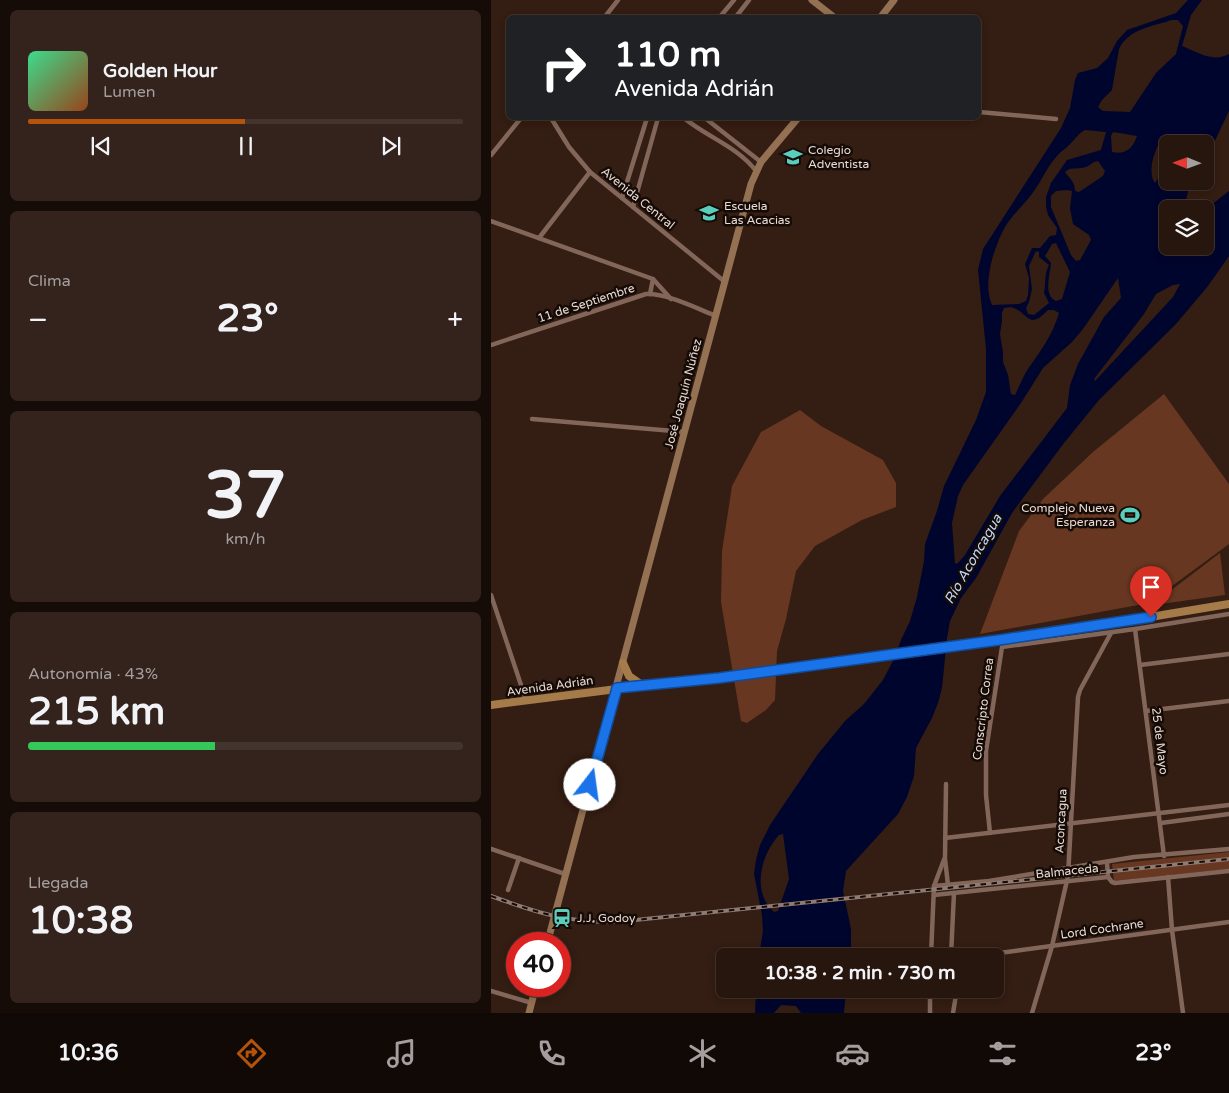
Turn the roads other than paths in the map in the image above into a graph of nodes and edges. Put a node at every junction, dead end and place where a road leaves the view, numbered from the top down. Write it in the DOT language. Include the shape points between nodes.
graph roads {
  1 [pos="618,0"];
  2 [pos="734,0"];
  3 [pos="749,0"];
  4 [pos="812,0"];
  5 [pos="894,0"];
  6 [pos="606,15"];
  7 [pos="722,15"];
  8 [pos="737,15"];
  9 [pos="831,15"];
  10 [pos="882,15"];
  11 [pos="981,112"];
  12 [pos="1056,119"];
  13 [pos="519,120"];
  14 [pos="552,120"];
  15 [pos="646,120"];
  16 [pos="657,120"];
  17 [pos="686,120"];
  18 [pos="708,120"];
  19 [pos="796,120"];
  20 [pos="491,155"];
  21 [pos="761,162"];
  22 [pos="756,171"];
  23 [pos="590,172"];
  24 [pos="622,198"];
  25 [pos="633,207"];
  26 [pos="491,221"];
  27 [pos="539,238"];
  28 [pos="653,279"];
  29 [pos="725,282"];
  30 [pos="650,294"];
  31 [pos="671,299"];
  32 [pos="716,316"];
  33 [pos="491,345"];
  34 [pos="532,419"];
  35 [pos="685,432"];
  36 [pos="491,595"];
  37 [pos="1229,604"];
  38 [pos="1229,614"];
  39 [pos="1135,630"];
  40 [pos="1111,633"];
  41 [pos="1000,644"];
  42 [pos="1229,654"];
  43 [pos="623,663"];
  44 [pos="1140,665"];
  45 [pos="644,686"];
  46 [pos="617,688"];
  47 [pos="527,700"];
  48 [pos="1229,701"];
  49 [pos="491,705"];
  50 [pos="1146,711"];
  51 [pos="946,784"];
  52 [pos="1229,805"];
  53 [pos="1159,814"];
  54 [pos="1229,814"];
  55 [pos="1161,823"];
  56 [pos="1071,825"];
  57 [pos="990,833"];
  58 [pos="945,838"];
  59 [pos="491,849"];
  60 [pos="1229,849"];
  61 [pos="1164,856"];
  62 [pos="945,857"];
  63 [pos="519,858"];
  64 [pos="1107,863"];
  65 [pos="1068,869"];
  66 [pos="1229,871"];
  67 [pos="565,874"];
  68 [pos="1168,877"];
  69 [pos="1108,878"];
  70 [pos="1067,881"];
  71 [pos="948,885"];
  72 [pos="934,886"];
  73 [pos="508,890"];
  74 [pos="955,893"];
  75 [pos="934,895"];
  76 [pos="1229,922"];
  77 [pos="1172,930"];
  78 [pos="550,932"];
  79 [pos="1052,946"];
  80 [pos="931,948"];
  81 [pos="952,948"];
  82 [pos="1004,952"];
  83 [pos="491,991"];
  84 [pos="534,997"];
  85 [pos="930,998"];
  86 [pos="956,998"];
  87 [pos="532,1003"];
  88 [pos="529,1013"];
  89 [pos="930,1013"];
  90 [pos="953,1013"];
  91 [pos="1032,1013"];
  92 [pos="1183,1013"];
  1 -- 6 [label="street"];
  2 -- 7 [label="street"];
  3 -- 8 [label="street"];
  4 -- 9 [label="street"];
  5 -- 10 [label="street"];
  11 -- 12 [label="street"];
  13 -- 20 [label="street"];
  14 -- 23 [label="street, Avenida Central"];
  15 -- 24 [label="street"];
  16 -- 25 [label="street"];
  17 -- 22 [label="street" via="737,152"];
  18 -- 21 [label="street"];
  19 -- 21 [label="street, José Joaquín Núñez"];
  21 -- 22 [label="street, José Joaquín Núñez"];
  22 -- 29 [label="street, José Joaquín Núñez"];
  23 -- 24 [label="street, Avenida Central"];
  23 -- 27 [label="street"];
  24 -- 25 [label="street, Avenida Central"];
  25 -- 29 [label="street, Avenida Central"];
  26 -- 27 [label="street"];
  27 -- 28 [label="street"];
  28 -- 30 [label="street"];
  28 -- 31 [label="street"];
  29 -- 32 [label="street, José Joaquín Núñez"];
  30 -- 31 [label="street, 11 de Septiembre"];
  30 -- 33 [label="street, 11 de Septiembre"];
  31 -- 32 [label="street, 11 de Septiembre"];
  32 -- 35 [label="street, José Joaquín Núñez"];
  34 -- 35 [label="street"];
  35 -- 43 [label="street, José Joaquín Núñez"];
  36 -- 47 [label="street"];
  37 -- 41 [label="main road, Avenida Adrián"];
  38 -- 39 [label="street"];
  39 -- 40 [label="street"];
  39 -- 44 [label="street, 25 de Mayo"];
  40 -- 41 [label="street"];
  40 -- 56 [label="street, Aconcagua" via="1078,697"];
  41 -- 45 [label="main road, Avenida Adrián"];
  41 -- 57 [label="street, Conscripto Correa" via="986,751"];
  42 -- 44 [label="street"];
  43 -- 45 [label="main road" via="629,676"];
  43 -- 46 [label="street, José Joaquín Núñez"];
  44 -- 50 [label="street, 25 de Mayo"];
  45 -- 46 [label="main road, Avenida Adrián"];
  46 -- 47 [label="main road, Avenida Adrián"];
  46 -- 67 [label="street, José Joaquín Núñez"];
  47 -- 49 [label="main road, Avenida Adrián"];
  48 -- 50 [label="street"];
  50 -- 53 [label="street, 25 de Mayo"];
  51 -- 58 [label="street"];
  52 -- 53 [label="street"];
  53 -- 55 [label="street, 25 de Mayo"];
  53 -- 56 [label="street"];
  54 -- 55 [label="street"];
  55 -- 61 [label="street, 25 de Mayo"];
  56 -- 57 [label="street"];
  56 -- 65 [label="street, Aconcagua"];
  57 -- 58 [label="street"];
  58 -- 62 [label="street"];
  59 -- 63 [label="street"];
  60 -- 61 [label="street, Balmaceda"];
  61 -- 64 [label="street, Balmaceda" via="1134,857"];
  62 -- 71 [label="street"];
  62 -- 72 [label="street"];
  63 -- 67 [label="street"];
  63 -- 73 [label="street"];
  64 -- 65 [label="street, Balmaceda"];
  64 -- 69 [label="street"];
  65 -- 70 [label="street, Aconcagua"];
  65 -- 71 [label="street, Balmaceda"];
  66 -- 68 [label="street, Balmaceda"];
  67 -- 78 [label="street, José Joaquín Núñez"];
  68 -- 69 [label="street, Balmaceda" via="1115,883"];
  68 -- 77 [label="street"];
  69 -- 70 [label="street, Balmaceda"];
  70 -- 74 [label="street, Balmaceda"];
  70 -- 79 [label="street, Aconcagua"];
  71 -- 72 [label="street, Balmaceda"];
  72 -- 75 [label="street"];
  74 -- 75 [label="street, Balmaceda"];
  74 -- 81 [label="street"];
  75 -- 80 [label="street"];
  76 -- 77 [label="street, Lord Cochrane"];
  77 -- 79 [label="street, Lord Cochrane"];
  77 -- 92 [label="street"];
  79 -- 82 [label="street, Lord Cochrane"];
  79 -- 91 [label="street, Aconcagua"];
  83 -- 87 [label="street"];
  84 -- 87 [label="street"];
  85 -- 89 [label="street"];
  86 -- 90 [label="street"];
  87 -- 88 [label="street"];
}
